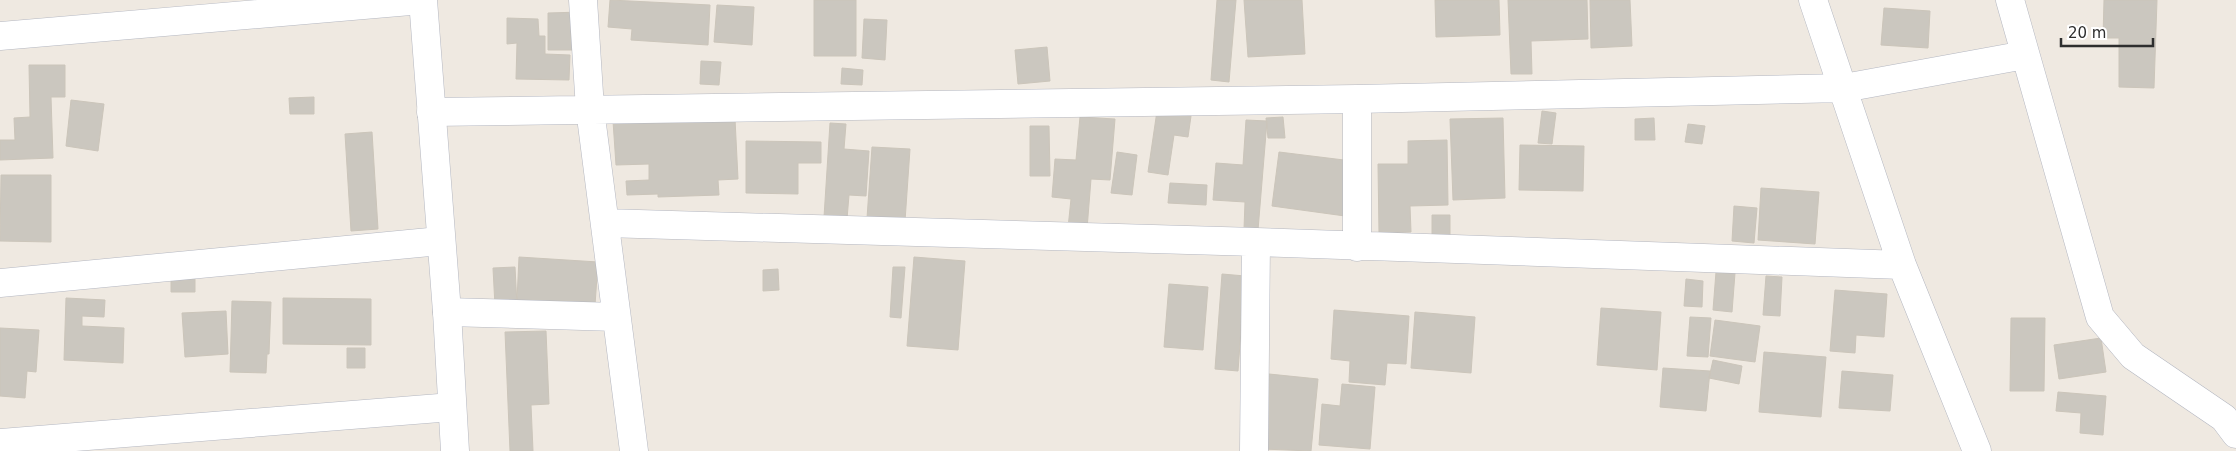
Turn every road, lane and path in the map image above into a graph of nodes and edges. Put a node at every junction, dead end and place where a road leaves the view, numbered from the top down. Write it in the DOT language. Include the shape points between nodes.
graph roads {
  1 [pos="422,0"];
  2 [pos="583,0"];
  3 [pos="1813,0"];
  4 [pos="2010,0"];
  5 [pos="0,36"];
  6 [pos="2025,55"];
  7 [pos="1844,88"];
  8 [pos="1357,99"];
  9 [pos="590,109"];
  10 [pos="431,112"];
  11 [pos="605,223"];
  12 [pos="440,241"];
  13 [pos="1256,242"];
  14 [pos="1357,247"];
  15 [pos="1902,265"];
  16 [pos="0,283"];
  17 [pos="448,312"];
  18 [pos="616,317"];
  19 [pos="452,407"];
  20 [pos="2236,434"];
  21 [pos="165,440"];
  22 [pos="0,443"];
  23 [pos="456,451"];
  24 [pos="634,451"];
  25 [pos="1254,451"];
  26 [pos="1977,451"];
  1 -- 5 [label="street"];
  1 -- 10 [label="street"];
  2 -- 9 [label="street"];
  3 -- 7 [label="street"];
  4 -- 6 [label="street"];
  6 -- 7 [label="street"];
  6 -- 20 [label="street" via="2100,317 2133,356 2224,418"];
  7 -- 8 [label="street"];
  7 -- 15 [label="street"];
  8 -- 9 [label="street"];
  8 -- 14 [label="street"];
  9 -- 10 [label="street"];
  9 -- 11 [label="street"];
  10 -- 12 [label="street"];
  11 -- 13 [label="street"];
  11 -- 18 [label="street"];
  12 -- 16 [label="street"];
  12 -- 17 [label="street"];
  13 -- 14 [label="street"];
  13 -- 25 [label="street"];
  14 -- 15 [label="street"];
  15 -- 26 [label="street"];
  17 -- 18 [label="street"];
  17 -- 19 [label="street"];
  18 -- 24 [label="street"];
  19 -- 21 [label="street"];
  19 -- 23 [label="street"];
  21 -- 22 [label="street"];
}
